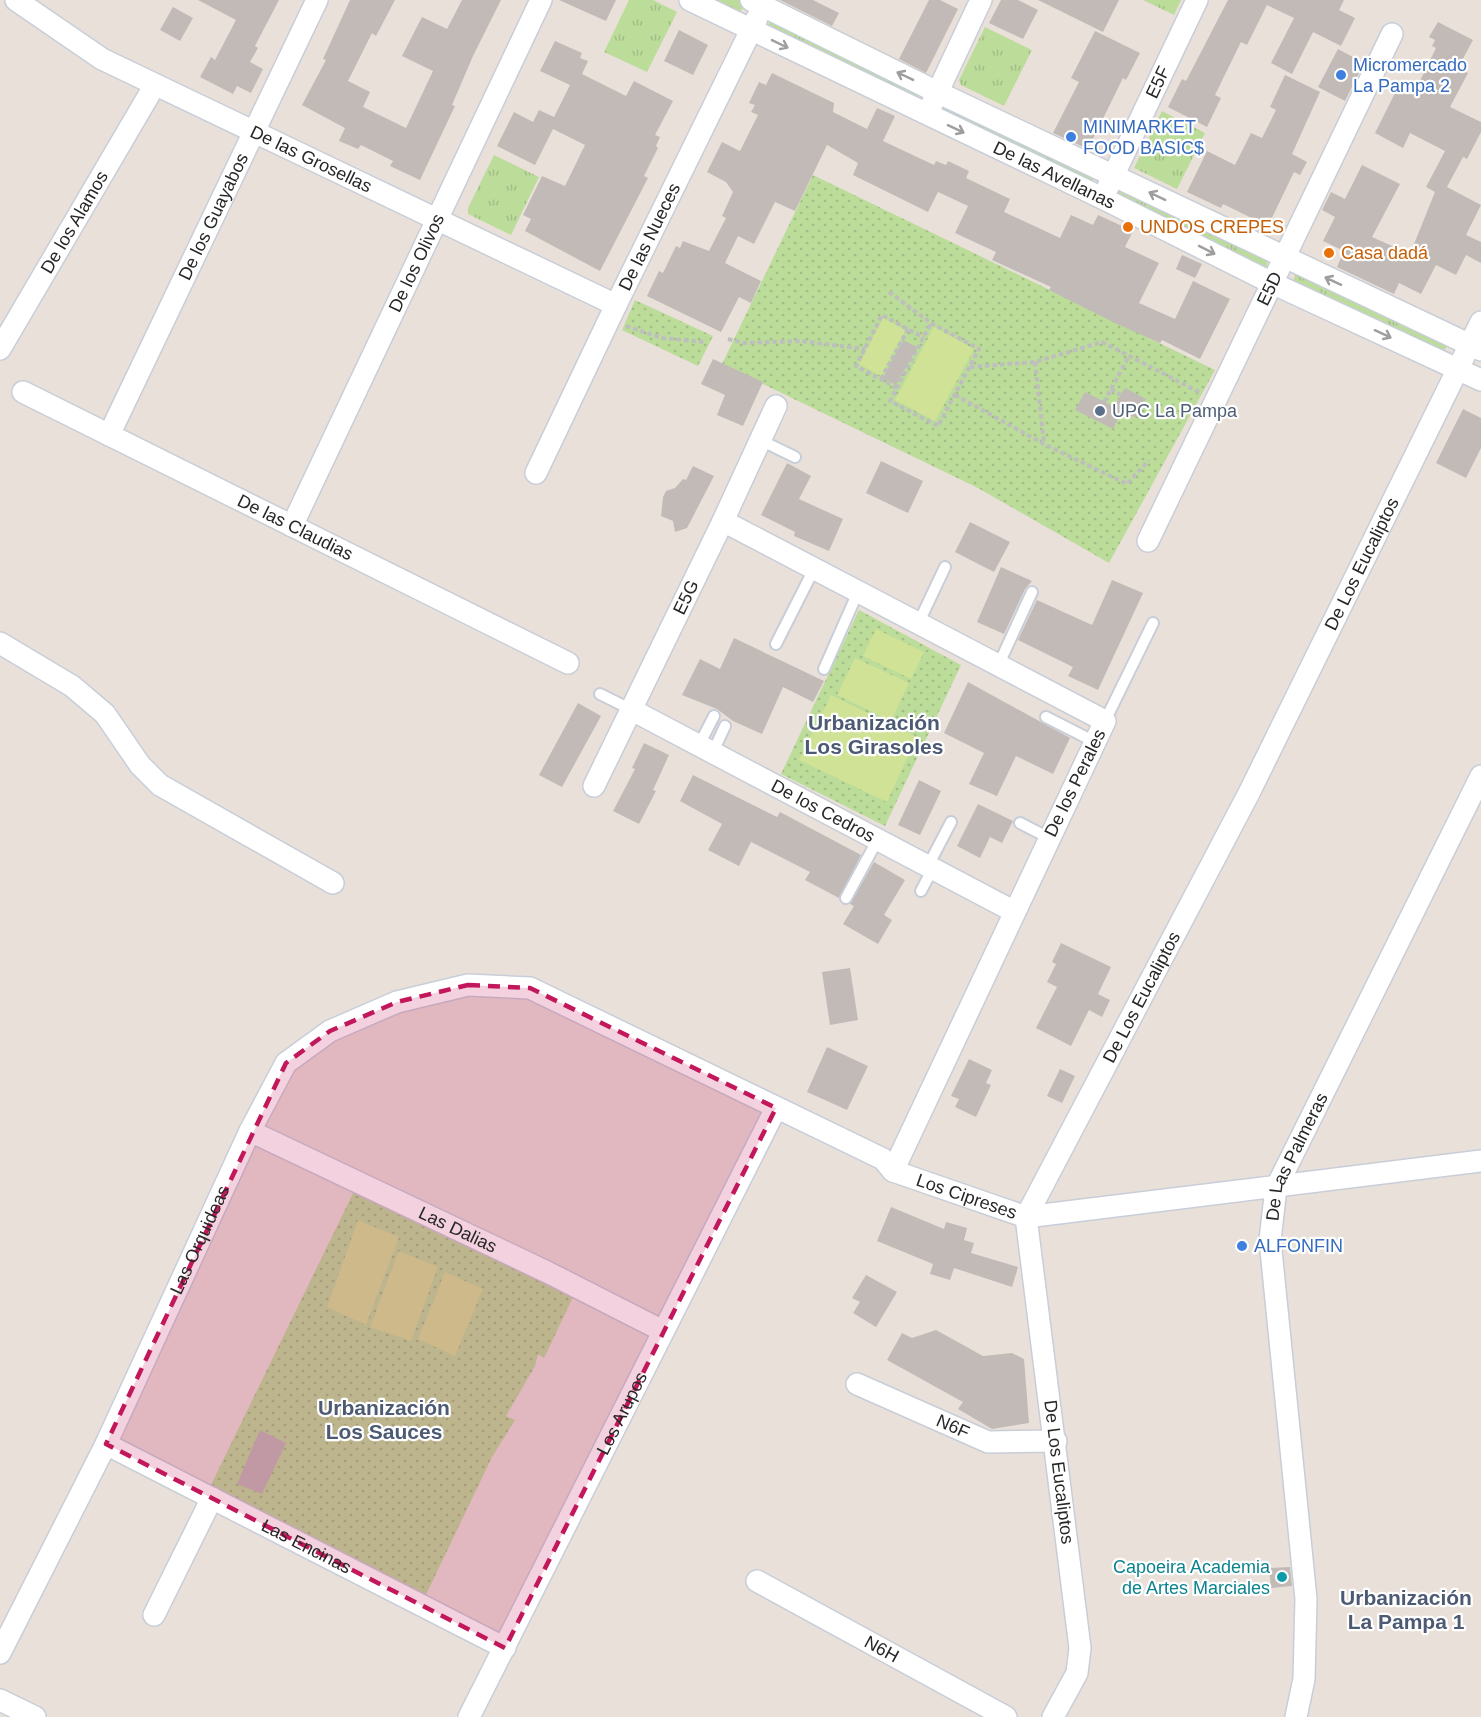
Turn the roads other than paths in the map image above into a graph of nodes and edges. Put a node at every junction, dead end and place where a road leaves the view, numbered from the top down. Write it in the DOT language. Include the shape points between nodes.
graph roads {
  1 [pos="15,0"];
  2 [pos="317,0"];
  3 [pos="541,0"];
  4 [pos="690,0"];
  5 [pos="981,0"];
  6 [pos="1197,0"];
  7 [pos="760,2"];
  8 [pos="752,29"];
  9 [pos="1392,34"];
  10 [pos="938,92"];
  11 [pos="149,95"];
  12 [pos="927,116"];
  13 [pos="256,131"];
  14 [pos="1114,174"];
  15 [pos="1102,198"];
  16 [pos="436,219"];
  17 [pos="1284,258"];
  18 [pos="1272,283"];
  19 [pos="612,313"];
  20 [pos="1481,322"];
  21 [pos="1476,347"];
  22 [pos="0,349"];
  23 [pos="1457,368"];
  24 [pos="1481,380"];
  25 [pos="23,392"];
  26 [pos="776,406"];
  27 [pos="109,435"];
  28 [pos="760,440"];
  29 [pos="795,457"];
  30 [pos="536,473"];
  31 [pos="723,521"];
  32 [pos="292,526"];
  33 [pos="1148,541"];
  34 [pos="945,567"];
  35 [pos="814,569"];
  36 [pos="858,592"];
  37 [pos="1032,592"];
  38 [pos="1153,623"];
  39 [pos="918,624"];
  40 [pos="0,644"];
  41 [pos="776,644"];
  42 [pos="568,663"];
  43 [pos="998,666"];
  44 [pos="824,669"];
  45 [pos="600,694"];
  46 [pos="632,710"];
  47 [pos="714,716"];
  48 [pos="1046,717"];
  49 [pos="1105,721"];
  50 [pos="725,726"];
  51 [pos="1095,742"];
  52 [pos="706,749"];
  53 [pos="1481,776"];
  54 [pos="594,786"];
  55 [pos="951,822"];
  56 [pos="1020,823"];
  57 [pos="1048,838"];
  58 [pos="878,839"];
  59 [pos="931,867"];
  60 [pos="333,883"];
  61 [pos="921,891"];
  62 [pos="846,898"];
  63 [pos="1013,911"];
  64 [pos="530,988"];
  65 [pos="776,1108"];
  66 [pos="250,1131"];
  67 [pos="1481,1161"];
  68 [pos="893,1171"];
  69 [pos="1276,1188"];
  70 [pos="1026,1217"];
  71 [pos="663,1331"];
  72 [pos="857,1384"];
  73 [pos="1056,1441"];
  74 [pos="106,1444"];
  75 [pos="212,1498"];
  76 [pos="757,1581"];
  77 [pos="154,1615"];
  78 [pos="505,1648"];
  79 [pos="0,1653"];
  80 [pos="0,1700"];
  81 [pos="35,1717"];
  82 [pos="469,1717"];
  83 [pos="1006,1717"];
  84 [pos="1053,1717"];
  85 [pos="1296,1717"];
  1 -- 13 [label="street, De las Grosellas" via="102,59"];
  2 -- 13 [label="street, De los Guayabos"];
  3 -- 16 [label="street, De los Olivos"];
  4 -- 8 [label="street, De las Avellanas"];
  5 -- 10 [label="street"];
  6 -- 14 [label="street, E5F"];
  7 -- 8 [label="street, De las Nueces"];
  10 -- 7 [label="street, De las Avellanas, one-way"];
  8 -- 12 [label="street, De las Avellanas, one-way"];
  8 -- 19 [label="street, De las Nueces"];
  9 -- 17 [label="street, E5D"];
  10 -- 12 [label="street"];
  10 -- 14 [label="street, De las Avellanas"];
  11 -- 22 [label="street, De los Alamos"];
  12 -- 15 [label="street, De las Avellanas, one-way"];
  13 -- 16 [label="street, De las Grosellas"];
  13 -- 27 [label="street, De los Guayabos"];
  14 -- 15 [label="street, E5F"];
  17 -- 14 [label="street, De las Avellanas, one-way"];
  15 -- 18 [label="street, De las Avellanas, one-way"];
  16 -- 19 [label="street, De las Grosellas"];
  16 -- 32 [label="street, De los Olivos"];
  17 -- 18 [label="street, E5D"];
  21 -- 17 [label="street, De las Avellanas, one-way"];
  18 -- 23 [label="street, De las Avellanas, one-way"];
  18 -- 33 [label="street, E5D"];
  19 -- 30 [label="street, De las Nueces"];
  20 -- 21 [label="street, De Los Eucaliptos"];
  21 -- 23 [label="street, De Los Eucaliptos"];
  23 -- 24 [label="street, De las Avellanas"];
  23 -- 70 [label="street, De Los Eucaliptos" via="1249,793"];
  25 -- 27 [label="street, De las Claudias"];
  26 -- 28 [label="street, E5G"];
  27 -- 32 [label="street, De las Claudias"];
  28 -- 29 [label="lane"];
  28 -- 31 [label="street, E5G"];
  31 -- 35 [label="street, De los Perales"];
  31 -- 46 [label="street, E5G"];
  32 -- 42 [label="street, De las Claudias"];
  34 -- 39 [label="lane"];
  35 -- 36 [label="street, De los Perales"];
  35 -- 41 [label="lane"];
  36 -- 39 [label="street, De los Perales"];
  36 -- 44 [label="lane"];
  37 -- 43 [label="lane"];
  38 -- 49 [label="lane"];
  39 -- 43 [label="street, De los Perales"];
  40 -- 60 [label="street" via="72,686 105,714 140,765 160,784"];
  43 -- 49 [label="street, De los Perales"];
  45 -- 46 [label="lane"];
  46 -- 52 [label="street, De los Cedros"];
  46 -- 54 [label="street, E5G"];
  47 -- 52 [label="lane"];
  48 -- 51 [label="lane"];
  49 -- 51 [label="street, De los Perales"];
  50 -- 52 [label="lane"];
  51 -- 57 [label="street, De los Perales"];
  52 -- 58 [label="street, De los Cedros"];
  53 -- 69 [label="street, De Las Palmeras"];
  55 -- 59 [label="lane"];
  56 -- 57 [label="lane"];
  57 -- 63 [label="street, De los Perales"];
  58 -- 59 [label="street, De los Cedros"];
  58 -- 62 [label="lane"];
  59 -- 61 [label="lane"];
  59 -- 63 [label="street, De los Cedros"];
  63 -- 68 [label="street, De los Perales"];
  64 -- 65 [label="street, Los Cipreses"];
  64 -- 66 [label="street, Las Orquideas" via="468,985 396,1002 330,1031 285,1063"];
  65 -- 68 [label="street, Los Cipreses" via="884,1159"];
  65 -- 71 [label="street, Los Arupos"];
  66 -- 71 [label="street, Las Dalias"];
  66 -- 74 [label="street, Las Orquideas"];
  67 -- 69 [label="street, Los Cipreses"];
  68 -- 70 [label="street, Los Cipreses"];
  69 -- 70 [label="street, Los Cipreses"];
  69 -- 85 [label="street, De Las Palmeras" via="1270,1240 1306,1599 1304,1679"];
  70 -- 73 [label="street, De Los Eucaliptos"];
  71 -- 78 [label="street, Los Arupos"];
  72 -- 73 [label="street, N6F" via="988,1442"];
  73 -- 84 [label="street, De Los Eucaliptos" via="1080,1648 1077,1673"];
  74 -- 75 [label="street, Las Encinas"];
  74 -- 79 [label="street, Las Orquideas"];
  75 -- 77 [label="street"];
  75 -- 78 [label="street, Las Encinas"];
  76 -- 83 [label="street, N6H"];
  78 -- 82 [label="street, Los Arupos"];
  80 -- 81 [label="street"];
}
